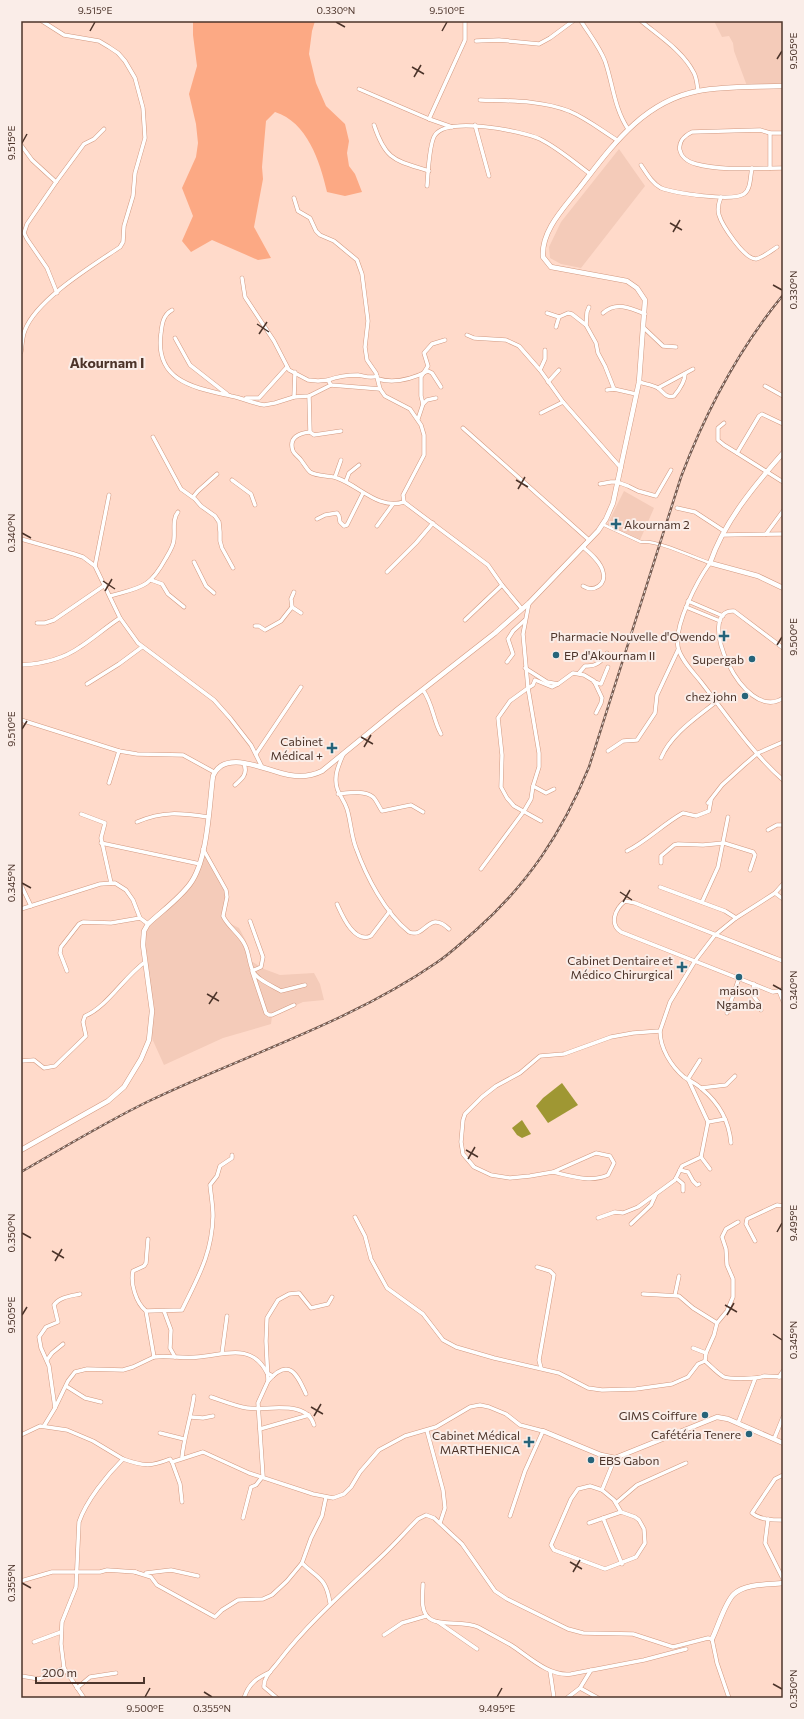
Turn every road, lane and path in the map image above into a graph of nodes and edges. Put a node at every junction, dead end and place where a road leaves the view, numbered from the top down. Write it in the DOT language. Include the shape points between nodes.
graph roads {
  1 [pos="42,21"];
  2 [pos="465,21"];
  3 [pos="573,21"];
  4 [pos="580,21"];
  5 [pos="641,21"];
  6 [pos="476,41"];
  7 [pos="783,86"];
  8 [pos="359,89"];
  9 [pos="698,92"];
  10 [pos="480,100"];
  11 [pos="429,119"];
  12 [pos="374,125"];
  13 [pos="476,125"];
  14 [pos="452,127"];
  15 [pos="628,128"];
  16 [pos="104,129"];
  17 [pos="770,133"];
  18 [pos="783,133"];
  19 [pos="617,140"];
  20 [pos="21,145"];
  21 [pos="641,165"];
  22 [pos="752,168"];
  23 [pos="770,168"];
  24 [pos="783,168"];
  25 [pos="429,171"];
  26 [pos="590,174"];
  27 [pos="489,176"];
  28 [pos="56,182"];
  29 [pos="427,186"];
  30 [pos="721,197"];
  31 [pos="294,198"];
  32 [pos="777,247"];
  33 [pos="242,278"];
  34 [pos="57,293"];
  35 [pos="589,307"];
  36 [pos="172,310"];
  37 [pos="547,313"];
  38 [pos="603,313"];
  39 [pos="645,314"];
  40 [pos="559,317"];
  41 [pos="586,325"];
  42 [pos="556,327"];
  43 [pos="644,328"];
  44 [pos="467,335"];
  45 [pos="175,338"];
  46 [pos="445,340"];
  47 [pos="676,347"];
  48 [pos="545,350"];
  49 [pos="21,352"];
  50 [pos="287,367"];
  51 [pos="540,370"];
  52 [pos="559,370"];
  53 [pos="693,370"];
  54 [pos="295,372"];
  55 [pos="685,374"];
  56 [pos="422,375"];
  57 [pos="378,378"];
  58 [pos="328,380"];
  59 [pos="548,382"];
  60 [pos="639,382"];
  61 [pos="331,385"];
  62 [pos="766,386"];
  63 [pos="440,387"];
  64 [pos="658,388"];
  65 [pos="380,389"];
  66 [pos="614,389"];
  67 [pos="608,390"];
  68 [pos="636,394"];
  69 [pos="228,395"];
  70 [pos="233,396"];
  71 [pos="309,396"];
  72 [pos="783,396"];
  73 [pos="294,397"];
  74 [pos="259,398"];
  75 [pos="436,398"];
  76 [pos="563,402"];
  77 [pos="258,404"];
  78 [pos="423,404"];
  79 [pos="541,413"];
  80 [pos="418,419"];
  81 [pos="724,423"];
  82 [pos="783,424"];
  83 [pos="464,428"];
  84 [pos="341,431"];
  85 [pos="310,432"];
  86 [pos="153,437"];
  87 [pos="737,453"];
  88 [pos="783,453"];
  89 [pos="341,460"];
  90 [pos="359,465"];
  91 [pos="621,468"];
  92 [pos="671,470"];
  93 [pos="766,472"];
  94 [pos="217,474"];
  95 [pos="335,477"];
  96 [pos="232,480"];
  97 [pos="346,481"];
  98 [pos="617,482"];
  99 [pos="783,482"];
  100 [pos="600,484"];
  101 [pos="363,493"];
  102 [pos="109,496"];
  103 [pos="193,497"];
  104 [pos="404,502"];
  105 [pos="393,504"];
  106 [pos="254,505"];
  107 [pos="677,508"];
  108 [pos="178,512"];
  109 [pos="783,512"];
  110 [pos="317,519"];
  111 [pos="433,523"];
  112 [pos="602,524"];
  113 [pos="376,526"];
  114 [pos="723,533"];
  115 [pos="766,534"];
  116 [pos="783,534"];
  117 [pos="21,539"];
  118 [pos="589,540"];
  119 [pos="582,547"];
  120 [pos="194,562"];
  121 [pos="710,563"];
  122 [pos="95,566"];
  123 [pos="233,568"];
  124 [pos="387,572"];
  125 [pos="151,580"];
  126 [pos="105,585"];
  127 [pos="502,586"];
  128 [pos="583,586"];
  129 [pos="783,588"];
  130 [pos="214,592"];
  131 [pos="294,592"];
  132 [pos="110,596"];
  133 [pos="688,601"];
  134 [pos="529,603"];
  135 [pos="184,607"];
  136 [pos="292,607"];
  137 [pos="686,607"];
  138 [pos="522,609"];
  139 [pos="301,613"];
  140 [pos="723,616"];
  141 [pos="120,618"];
  142 [pos="465,620"];
  143 [pos="525,620"];
  144 [pos="720,622"];
  145 [pos="37,623"];
  146 [pos="255,626"];
  147 [pos="142,647"];
  148 [pos="783,648"];
  149 [pos="678,650"];
  150 [pos="607,653"];
  151 [pos="507,662"];
  152 [pos="21,664"];
  153 [pos="608,667"];
  154 [pos="525,668"];
  155 [pos="579,673"];
  156 [pos="594,681"];
  157 [pos="87,684"];
  158 [pos="558,684"];
  159 [pos="301,687"];
  160 [pos="528,688"];
  161 [pos="424,690"];
  162 [pos="783,698"];
  163 [pos="716,702"];
  164 [pos="596,713"];
  165 [pos="21,720"];
  166 [pos="441,734"];
  167 [pos="783,742"];
  168 [pos="119,751"];
  169 [pos="608,751"];
  170 [pos="758,753"];
  171 [pos="256,754"];
  172 [pos="343,754"];
  173 [pos="661,758"];
  174 [pos="244,764"];
  175 [pos="263,768"];
  176 [pos="214,772"];
  177 [pos="783,780"];
  178 [pos="109,783"];
  179 [pos="235,785"];
  180 [pos="532,786"];
  181 [pos="554,789"];
  182 [pos="338,794"];
  183 [pos="711,800"];
  184 [pos="708,803"];
  185 [pos="524,811"];
  186 [pos="423,812"];
  187 [pos="81,814"];
  188 [pos="208,817"];
  189 [pos="728,817"];
  190 [pos="542,821"];
  191 [pos="137,822"];
  192 [pos="783,825"];
  193 [pos="768,830"];
  194 [pos="101,843"];
  195 [pos="724,843"];
  196 [pos="203,848"];
  197 [pos="627,851"];
  198 [pos="662,863"];
  199 [pos="200,864"];
  200 [pos="481,869"];
  201 [pos="750,870"];
  202 [pos="111,883"];
  203 [pos="783,884"];
  204 [pos="21,885"];
  205 [pos="660,886"];
  206 [pos="775,893"];
  207 [pos="783,899"];
  208 [pos="702,902"];
  209 [pos="337,904"];
  210 [pos="31,906"];
  211 [pos="21,909"];
  212 [pos="390,911"];
  213 [pos="140,918"];
  214 [pos="736,918"];
  215 [pos="250,921"];
  216 [pos="148,924"];
  217 [pos="449,929"];
  218 [pos="715,935"];
  219 [pos="695,961"];
  220 [pos="783,961"];
  221 [pos="145,962"];
  222 [pos="67,971"];
  223 [pos="252,971"];
  224 [pos="739,978"];
  225 [pos="754,984"];
  226 [pos="305,985"];
  227 [pos="781,990"];
  228 [pos="783,1001"];
  229 [pos="294,1005"];
  230 [pos="761,1010"];
  231 [pos="727,1014"];
  232 [pos="660,1031"];
  233 [pos="700,1060"];
  234 [pos="21,1061"];
  235 [pos="734,1076"];
  236 [pos="688,1079"];
  237 [pos="701,1088"];
  238 [pos="725,1119"];
  239 [pos="708,1122"];
  240 [pos="731,1143"];
  241 [pos="21,1150"];
  242 [pos="232,1155"];
  243 [pos="701,1157"];
  244 [pos="710,1169"];
  245 [pos="680,1170"];
  246 [pos="554,1172"];
  247 [pos="676,1178"];
  248 [pos="699,1184"];
  249 [pos="682,1191"];
  250 [pos="656,1194"];
  251 [pos="783,1206"];
  252 [pos="615,1212"];
  253 [pos="356,1217"];
  254 [pos="738,1222"];
  255 [pos="631,1224"];
  256 [pos="148,1239"];
  257 [pos="756,1241"];
  258 [pos="537,1267"];
  259 [pos="678,1276"];
  260 [pos="80,1294"];
  261 [pos="643,1294"];
  262 [pos="675,1295"];
  263 [pos="332,1297"];
  264 [pos="146,1311"];
  265 [pos="164,1312"];
  266 [pos="227,1316"];
  267 [pos="717,1323"];
  268 [pos="63,1344"];
  269 [pos="693,1348"];
  270 [pos="222,1353"];
  271 [pos="706,1353"];
  272 [pos="154,1357"];
  273 [pos="175,1357"];
  274 [pos="47,1360"];
  275 [pos="704,1361"];
  276 [pos="541,1368"];
  277 [pos="783,1371"];
  278 [pos="268,1374"];
  279 [pos="273,1376"];
  280 [pos="781,1377"];
  281 [pos="755,1379"];
  282 [pos="268,1381"];
  283 [pos="66,1386"];
  284 [pos="306,1394"];
  285 [pos="194,1396"];
  286 [pos="211,1397"];
  287 [pos="101,1402"];
  288 [pos="55,1408"];
  289 [pos="258,1408"];
  290 [pos="310,1415"];
  291 [pos="213,1416"];
  292 [pos="191,1417"];
  293 [pos="783,1417"];
  294 [pos="738,1423"];
  295 [pos="314,1425"];
  296 [pos="44,1426"];
  297 [pos="260,1429"];
  298 [pos="543,1430"];
  299 [pos="427,1431"];
  300 [pos="160,1433"];
  301 [pos="21,1435"];
  302 [pos="774,1439"];
  303 [pos="184,1440"];
  304 [pos="783,1443"];
  305 [pos="182,1458"];
  306 [pos="615,1458"];
  307 [pos="123,1459"];
  308 [pos="172,1462"];
  309 [pos="686,1463"];
  310 [pos="783,1475"];
  311 [pos="263,1476"];
  312 [pos="602,1490"];
  313 [pos="326,1497"];
  314 [pos="182,1502"];
  315 [pos="616,1503"];
  316 [pos="621,1512"];
  317 [pos="510,1516"];
  318 [pos="243,1518"];
  319 [pos="603,1518"];
  320 [pos="768,1519"];
  321 [pos="783,1520"];
  322 [pos="440,1523"];
  323 [pos="589,1523"];
  324 [pos="302,1563"];
  325 [pos="622,1564"];
  326 [pos="76,1571"];
  327 [pos="135,1572"];
  328 [pos="198,1576"];
  329 [pos="783,1579"];
  330 [pos="21,1581"];
  331 [pos="783,1583"];
  332 [pos="423,1584"];
  333 [pos="330,1603"];
  334 [pos="426,1616"];
  335 [pos="438,1622"];
  336 [pos="61,1632"];
  337 [pos="384,1635"];
  338 [pos="712,1639"];
  339 [pos="34,1642"];
  340 [pos="477,1649"];
  341 [pos="686,1649"];
  342 [pos="64,1668"];
  343 [pos="591,1670"];
  344 [pos="271,1671"];
  345 [pos="550,1671"];
  346 [pos="116,1673"];
  347 [pos="21,1676"];
  348 [pos="77,1688"];
  349 [pos="580,1688"];
  350 [pos="84,1698"];
  351 [pos="244,1698"];
  352 [pos="277,1698"];
  353 [pos="554,1698"];
  354 [pos="567,1698"];
  355 [pos="598,1698"];
  356 [pos="729,1698"];
  1 -- 34 [label="street" via="64,35 99,41 118,53 135,78 143,108 144,138 123,242 120,247"];
  2 -- 11 [label="street" via="465,40"];
  3 -- 6 [label="street" via="539,44 499,40"];
  4 -- 15 [label="street" via="605,61 618,110"];
  5 -- 9 [label="street" via="687,62 694,73"];
  7 -- 9 [label="street"];
  8 -- 11 [label="street"];
  9 -- 15 [label="street" via="671,99 645,114"];
  10 -- 19 [label="street" via="550,105 576,115"];
  11 -- 14 [label="street"];
  12 -- 25 [label="street" via="379,140 393,158"];
  13 -- 14 [label="street"];
  13 -- 26 [label="street" via="538,138"];
  13 -- 27 [label="street"];
  14 -- 25 [label="street" via="434,136"];
  15 -- 19 [label="street"];
  16 -- 28 [label="street" via="84,144"];
  17 -- 18 [label="street"];
  17 -- 22 [label="street" via="760,130 692,132 681,140 680,153 688,161 712,166"];
  17 -- 23 [label="street"];
  19 -- 26 [label="street"];
  20 -- 28 [label="street" via="32,160"];
  21 -- 30 [label="street" via="650,180 660,187 683,194"];
  22 -- 23 [label="street"];
  22 -- 30 [label="street" via="749,186 744,194"];
  23 -- 24 [label="street"];
  25 -- 29 [label="street"];
  26 -- 39 [label="street" via="547,235 543,246 544,260 551,267 627,281 642,294 645,300"];
  28 -- 34 [label="street" via="27,224 24,234 47,268"];
  30 -- 32 [label="street" via="718,214 734,241 745,253 757,259"];
  31 -- 57 [label="street" via="298,211 310,218 316,231 339,245 359,264 368,321 366,356"];
  33 -- 50 [label="street" via="245,296 274,341"];
  34 -- 49 [label="street" via="42,306 27,325"];
  35 -- 41 [label="street"];
  36 -- 69 [label="street" via="165,316 160,340 167,368 187,385"];
  37 -- 40 [label="street"];
  38 -- 39 [label="street" via="619,306"];
  39 -- 43 [label="street"];
  40 -- 41 [label="street" via="572,314"];
  40 -- 42 [label="street"];
  41 -- 66 [label="street"];
  43 -- 47 [label="street" via="663,346"];
  43 -- 60 [label="street"];
  44 -- 51 [label="street" via="514,342"];
  45 -- 69 [label="street" via="190,364"];
  46 -- 56 [label="street" via="432,344 424,353 428,366"];
  48 -- 51 [label="street"];
  50 -- 54 [label="street" via="290,372"];
  50 -- 74 [label="street"];
  51 -- 59 [label="street"];
  52 -- 59 [label="street"];
  53 -- 55 [label="street"];
  54 -- 58 [label="street" via="308,380"];
  54 -- 73 [label="street"];
  55 -- 64 [label="street"];
  55 -- 64 [label="street" via="685,380 674,396 669,397"];
  56 -- 57 [label="street" via="398,382 387,382"];
  56 -- 63 [label="street" via="428,371 432,373"];
  56 -- 78 [label="street" via="420,390"];
  57 -- 58 [label="street" via="360,375 339,376"];
  57 -- 65 [label="street"];
  58 -- 61 [label="street"];
  59 -- 76 [label="street"];
  60 -- 64 [label="street"];
  60 -- 68 [label="street"];
  61 -- 65 [label="street"];
  61 -- 71 [label="street"];
  62 -- 72 [label="street"];
  65 -- 80 [label="street" via="385,396 410,409"];
  66 -- 67 [label="street"];
  66 -- 68 [label="street"];
  68 -- 91 [label="street"];
  69 -- 70 [label="street"];
  70 -- 74 [label="street"];
  70 -- 77 [label="street"];
  71 -- 73 [label="street"];
  71 -- 85 [label="street"];
  73 -- 77 [label="street" via="270,404"];
  74 -- 77 [label="street"];
  75 -- 78 [label="street"];
  76 -- 79 [label="street"];
  76 -- 91 [label="street"];
  78 -- 80 [label="street"];
  80 -- 104 [label="street" via="424,435 424,455 403,495"];
  81 -- 87 [label="street" via="718,428 718,440"];
  82 -- 87 [label="street" via="762,414"];
  83 -- 118 [label="street"];
  84 -- 85 [label="street" via="314,435"];
  85 -- 95 [label="street" via="296,436 293,451 314,474"];
  86 -- 103 [label="street" via="181,489"];
  87 -- 93 [label="street"];
  88 -- 93 [label="street"];
  89 -- 95 [label="street"];
  90 -- 97 [label="street" via="349,473"];
  91 -- 98 [label="street"];
  92 -- 98 [label="street" via="656,496"];
  93 -- 99 [label="street"];
  93 -- 114 [label="street"];
  94 -- 103 [label="street"];
  95 -- 97 [label="street"];
  96 -- 106 [label="street" via="251,494"];
  97 -- 101 [label="street"];
  98 -- 100 [label="street"];
  98 -- 112 [label="street" via="613,503"];
  101 -- 105 [label="street"];
  101 -- 110 [label="street" via="347,526 340,522 337,513"];
  102 -- 122 [label="street"];
  103 -- 123 [label="street" via="219,522 222,548"];
  104 -- 105 [label="street"];
  104 -- 111 [label="street"];
  105 -- 113 [label="street"];
  107 -- 114 [label="street" via="695,512"];
  108 -- 125 [label="street" via="174,520 174,540 171,548"];
  109 -- 115 [label="street"];
  111 -- 124 [label="street"];
  111 -- 127 [label="street" via="488,565"];
  112 -- 118 [label="street"];
  112 -- 121 [label="street" via="641,542 660,544"];
  114 -- 115 [label="street"];
  114 -- 121 [label="street"];
  115 -- 116 [label="street"];
  117 -- 122 [label="street" via="78,555"];
  118 -- 119 [label="street"];
  119 -- 128 [label="street" via="595,558 604,574 603,581 598,587 592,589"];
  119 -- 134 [label="street"];
  120 -- 130 [label="street" via="206,586"];
  121 -- 129 [label="street" via="758,576"];
  121 -- 133 [label="street"];
  122 -- 126 [label="street"];
  125 -- 132 [label="street" via="140,588"];
  125 -- 135 [label="street" via="162,584 168,594"];
  126 -- 132 [label="street"];
  126 -- 145 [label="street" via="54,620"];
  127 -- 138 [label="street"];
  127 -- 142 [label="street"];
  131 -- 136 [label="street" via="291,599"];
  132 -- 141 [label="street"];
  133 -- 137 [label="street"];
  133 -- 140 [label="street"];
  134 -- 138 [label="street"];
  134 -- 143 [label="street"];
  136 -- 139 [label="street"];
  136 -- 146 [label="street" via="281,621 268,629"];
  137 -- 144 [label="street"];
  137 -- 149 [label="street" via="679,632"];
  138 -- 161 [label="street"];
  140 -- 144 [label="street"];
  140 -- 148 [label="street" via="728,611 734,611"];
  141 -- 147 [label="street"];
  141 -- 152 [label="street" via="80,648 40,663"];
  143 -- 151 [label="street" via="516,627 508,639 513,654"];
  143 -- 154 [label="street"];
  144 -- 162 [label="street" via="718,635 721,647 735,675 749,693 763,701"];
  147 -- 157 [label="street"];
  147 -- 171 [label="street" via="207,694 238,728"];
  149 -- 163 [label="street"];
  149 -- 169 [label="street" via="657,695 655,713 638,740 623,741"];
  150 -- 155 [label="street" via="602,662 584,666"];
  153 -- 156 [label="street" via="601,684"];
  154 -- 158 [label="street" via="547,682"];
  154 -- 160 [label="street"];
  155 -- 156 [label="street"];
  155 -- 158 [label="street" via="573,673"];
  156 -- 164 [label="street" via="602,698"];
  158 -- 160 [label="street" via="552,687 535,680"];
  159 -- 171 [label="street"];
  160 -- 180 [label="street" via="539,757 539,767"];
  160 -- 185 [label="street" via="505,706 498,718 502,787 510,802"];
  161 -- 166 [label="street" via="431,702 435,722"];
  161 -- 172 [label="street"];
  163 -- 170 [label="street"];
  163 -- 173 [label="street" via="674,738 665,748"];
  165 -- 168 [label="street"];
  167 -- 170 [label="street"];
  168 -- 176 [label="street" via="183,755"];
  168 -- 178 [label="street"];
  170 -- 177 [label="street"];
  170 -- 183 [label="street" via="722,785"];
  171 -- 175 [label="street"];
  172 -- 175 [label="street" via="322,771 312,775 288,775"];
  172 -- 182 [label="street" via="337,771"];
  174 -- 175 [label="street"];
  174 -- 176 [label="street" via="224,764"];
  174 -- 179 [label="street" via="243,779"];
  176 -- 188 [label="street"];
  180 -- 181 [label="street" via="546,793"];
  180 -- 185 [label="street" via="530,799"];
  182 -- 186 [label="street" via="371,796 383,812 408,805"];
  182 -- 212 [label="street" via="347,809 355,847 375,888"];
  183 -- 184 [label="street"];
  183 -- 197 [label="street" via="709,811 696,816 683,813"];
  185 -- 190 [label="street"];
  185 -- 200 [label="street"];
  187 -- 194 [label="street" via="105,824"];
  188 -- 191 [label="street" via="171,813"];
  188 -- 196 [label="street"];
  189 -- 195 [label="street"];
  192 -- 193 [label="street"];
  194 -- 199 [label="street"];
  194 -- 202 [label="street"];
  195 -- 198 [label="street" via="676,844 661,856"];
  195 -- 201 [label="street" via="753,852 755,855"];
  195 -- 208 [label="street" via="718,867"];
  196 -- 199 [label="street"];
  196 -- 223 [label="street" via="226,890 223,916 245,945"];
  199 -- 216 [label="street" via="187,888"];
  202 -- 210 [label="street" via="100,884"];
  202 -- 213 [label="street" via="126,890"];
  203 -- 206 [label="street"];
  204 -- 210 [label="street"];
  205 -- 208 [label="street"];
  206 -- 207 [label="street"];
  206 -- 214 [label="street"];
  208 -- 214 [label="street"];
  209 -- 212 [label="street" via="352,931 366,937 371,936"];
  210 -- 211 [label="street"];
  212 -- 217 [label="street" via="407,931 414,934 428,924 438,922 442,922"];
  213 -- 216 [label="street"];
  213 -- 222 [label="street" via="111,923 79,924 60,946"];
  214 -- 218 [label="street"];
  215 -- 223 [label="street" via="263,956 261,967"];
  216 -- 221 [label="street" via="143,936"];
  218 -- 219 [label="street"];
  218 -- 219 [label="street" via="635,903 625,901 619,907 614,924 616,929"];
  218 -- 220 [label="street"];
  219 -- 224 [label="street"];
  219 -- 232 [label="street" via="670,1002"];
  221 -- 234 [label="street" via="128,976 101,1006 85,1016 83,1022 86,1036 55,1066 44,1068 34,1060"];
  221 -- 241 [label="street" via="152,1012 147,1045 133,1074 119,1093 108,1101"];
  223 -- 226 [label="street" via="281,991"];
  223 -- 229 [label="street" via="266,1013 269,1015"];
  224 -- 225 [label="street"];
  224 -- 231 [label="street"];
  225 -- 227 [label="street" via="773,992"];
  225 -- 230 [label="street" via="752,994"];
  227 -- 228 [label="street"];
  232 -- 236 [label="street" via="660,1039 668,1057 678,1072"];
  232 -- 246 [label="street" via="611,1037 564,1054 540,1056 508,1081 496,1086 465,1114 461,1142 463,1154 474,1167 491,1175 510,1178"];
  233 -- 236 [label="street"];
  235 -- 237 [label="street" via="726,1085"];
  236 -- 237 [label="street"];
  236 -- 239 [label="street"];
  237 -- 238 [label="street" via="721,1109"];
  238 -- 239 [label="street"];
  238 -- 240 [label="street"];
  239 -- 243 [label="street"];
  242 -- 265 [label="street" via="232,1158 220,1166 217,1176 210,1185 212,1227 209,1249 200,1275 182,1310"];
  243 -- 244 [label="street"];
  243 -- 245 [label="street" via="682,1166"];
  245 -- 247 [label="street"];
  245 -- 248 [label="street" via="688,1172 693,1181"];
  246 -- 246 [label="street" via="596,1153 610,1156 614,1163 608,1175 600,1178 575,1177"];
  247 -- 249 [label="street" via="683,1184"];
  247 -- 250 [label="street"];
  250 -- 252 [label="street" via="623,1214"];
  250 -- 255 [label="street" via="651,1206"];
  251 -- 257 [label="street" via="777,1205 747,1219 746,1224"];
  253 -- 276 [label="street" via="365,1236 371,1259 388,1288 423,1314 443,1340 456,1348"];
  254 -- 267 [label="street" via="726,1229 722,1237 727,1265 733,1279 733,1291 727,1311"];
  256 -- 264 [label="street" via="146,1263 133,1271 132,1276 133,1288 140,1305"];
  258 -- 276 [label="street" via="554,1275 539,1360"];
  259 -- 262 [label="street"];
  260 -- 274 [label="street" via="59,1300 54,1305 58,1322 46,1328 39,1339"];
  261 -- 262 [label="street"];
  262 -- 267 [label="street"];
  263 -- 278 [label="street" via="328,1304 316,1308 311,1308 299,1293 289,1294 278,1300 267,1318"];
  264 -- 265 [label="street"];
  264 -- 272 [label="street"];
  265 -- 273 [label="street" via="171,1330 170,1348"];
  266 -- 270 [label="street"];
  267 -- 271 [label="street" via="713,1340"];
  268 -- 274 [label="street"];
  269 -- 271 [label="street"];
  270 -- 273 [label="street" via="198,1358"];
  270 -- 278 [label="street" via="239,1353 255,1359"];
  271 -- 275 [label="street"];
  272 -- 273 [label="street"];
  272 -- 283 [label="street" via="123,1370 78,1371 72,1375"];
  274 -- 288 [label="street"];
  275 -- 276 [label="street" via="698,1364 688,1377 672,1384 623,1390 588,1388 565,1375"];
  275 -- 281 [label="street" via="719,1374 730,1379"];
  277 -- 280 [label="street"];
  278 -- 279 [label="street"];
  278 -- 282 [label="street"];
  279 -- 282 [label="street"];
  279 -- 284 [label="street" via="283,1370 294,1372"];
  280 -- 281 [label="street" via="764,1376"];
  281 -- 294 [label="street"];
  282 -- 289 [label="street" via="259,1399"];
  283 -- 287 [label="street" via="85,1398"];
  283 -- 288 [label="street"];
  285 -- 292 [label="street"];
  286 -- 289 [label="street" via="240,1406"];
  288 -- 296 [label="street"];
  289 -- 290 [label="street" via="290,1408"];
  289 -- 297 [label="street"];
  290 -- 295 [label="street"];
  290 -- 297 [label="street"];
  291 -- 292 [label="street"];
  292 -- 303 [label="street"];
  293 -- 302 [label="street"];
  294 -- 302 [label="street"];
  294 -- 306 [label="street" via="723,1417 713,1418"];
  296 -- 301 [label="street"];
  296 -- 307 [label="street" via="83,1436"];
  297 -- 311 [label="street"];
  298 -- 299 [label="street" via="520,1425 506,1414 485,1405 470,1408"];
  298 -- 306 [label="street" via="601,1455"];
  298 -- 317 [label="street" via="527,1464"];
  299 -- 313 [label="street" via="404,1436 379,1450 344,1494 333,1498"];
  299 -- 322 [label="street" via="443,1490 445,1508"];
  300 -- 303 [label="street"];
  302 -- 304 [label="street"];
  303 -- 305 [label="street"];
  305 -- 308 [label="street"];
  305 -- 311 [label="street" via="204,1452 249,1473"];
  306 -- 312 [label="street"];
  307 -- 308 [label="street" via="143,1466 156,1465 170,1459"];
  307 -- 326 [label="street" via="93,1496 81,1516"];
  308 -- 314 [label="street" via="180,1484"];
  309 -- 315 [label="street" via="642,1482"];
  310 -- 320 [label="street" via="774,1479 752,1512 756,1516"];
  311 -- 313 [label="street"];
  311 -- 318 [label="street" via="251,1487"];
  312 -- 315 [label="street"];
  312 -- 325 [label="street" via="590,1486 576,1492 571,1498 551,1547 600,1568"];
  313 -- 324 [label="street" via="322,1516"];
  315 -- 316 [label="street"];
  316 -- 319 [label="street"];
  316 -- 325 [label="street" via="639,1520 645,1538 643,1548 636,1557"];
  319 -- 323 [label="street"];
  319 -- 325 [label="street"];
  320 -- 321 [label="street"];
  320 -- 329 [label="street" via="765,1543"];
  322 -- 333 [label="street" via="426,1515 418,1519"];
  322 -- 338 [label="street" via="462,1544 495,1591 568,1628 584,1633 633,1634 674,1647"];
  324 -- 327 [label="street" via="272,1595 263,1599 238,1600 215,1617 157,1585 151,1577"];
  324 -- 333 [label="street" via="319,1576 328,1590"];
  326 -- 327 [label="street"];
  326 -- 330 [label="street" via="52,1572"];
  326 -- 336 [label="street" via="75,1592 62,1622"];
  327 -- 328 [label="street" via="151,1574 171,1570"];
  331 -- 338 [label="street" via="751,1587 736,1592"];
  332 -- 334 [label="street" via="422,1601"];
  333 -- 344 [label="street" via="290,1646"];
  334 -- 335 [label="street"];
  334 -- 337 [label="street" via="402,1623"];
  335 -- 340 [label="street"];
  335 -- 345 [label="street" via="472,1624"];
  336 -- 339 [label="street"];
  336 -- 342 [label="street"];
  338 -- 356 [label="street"];
  341 -- 343 [label="street"];
  342 -- 347 [label="street" via="39,1679"];
  342 -- 348 [label="street"];
  343 -- 345 [label="street" via="567,1675"];
  343 -- 349 [label="street"];
  344 -- 351 [label="street" via="251,1683"];
  344 -- 352 [label="street" via="264,1687"];
  345 -- 353 [label="street"];
  346 -- 348 [label="street" via="90,1677"];
  348 -- 350 [label="street"];
  349 -- 354 [label="street"];
  349 -- 355 [label="street"];
}
